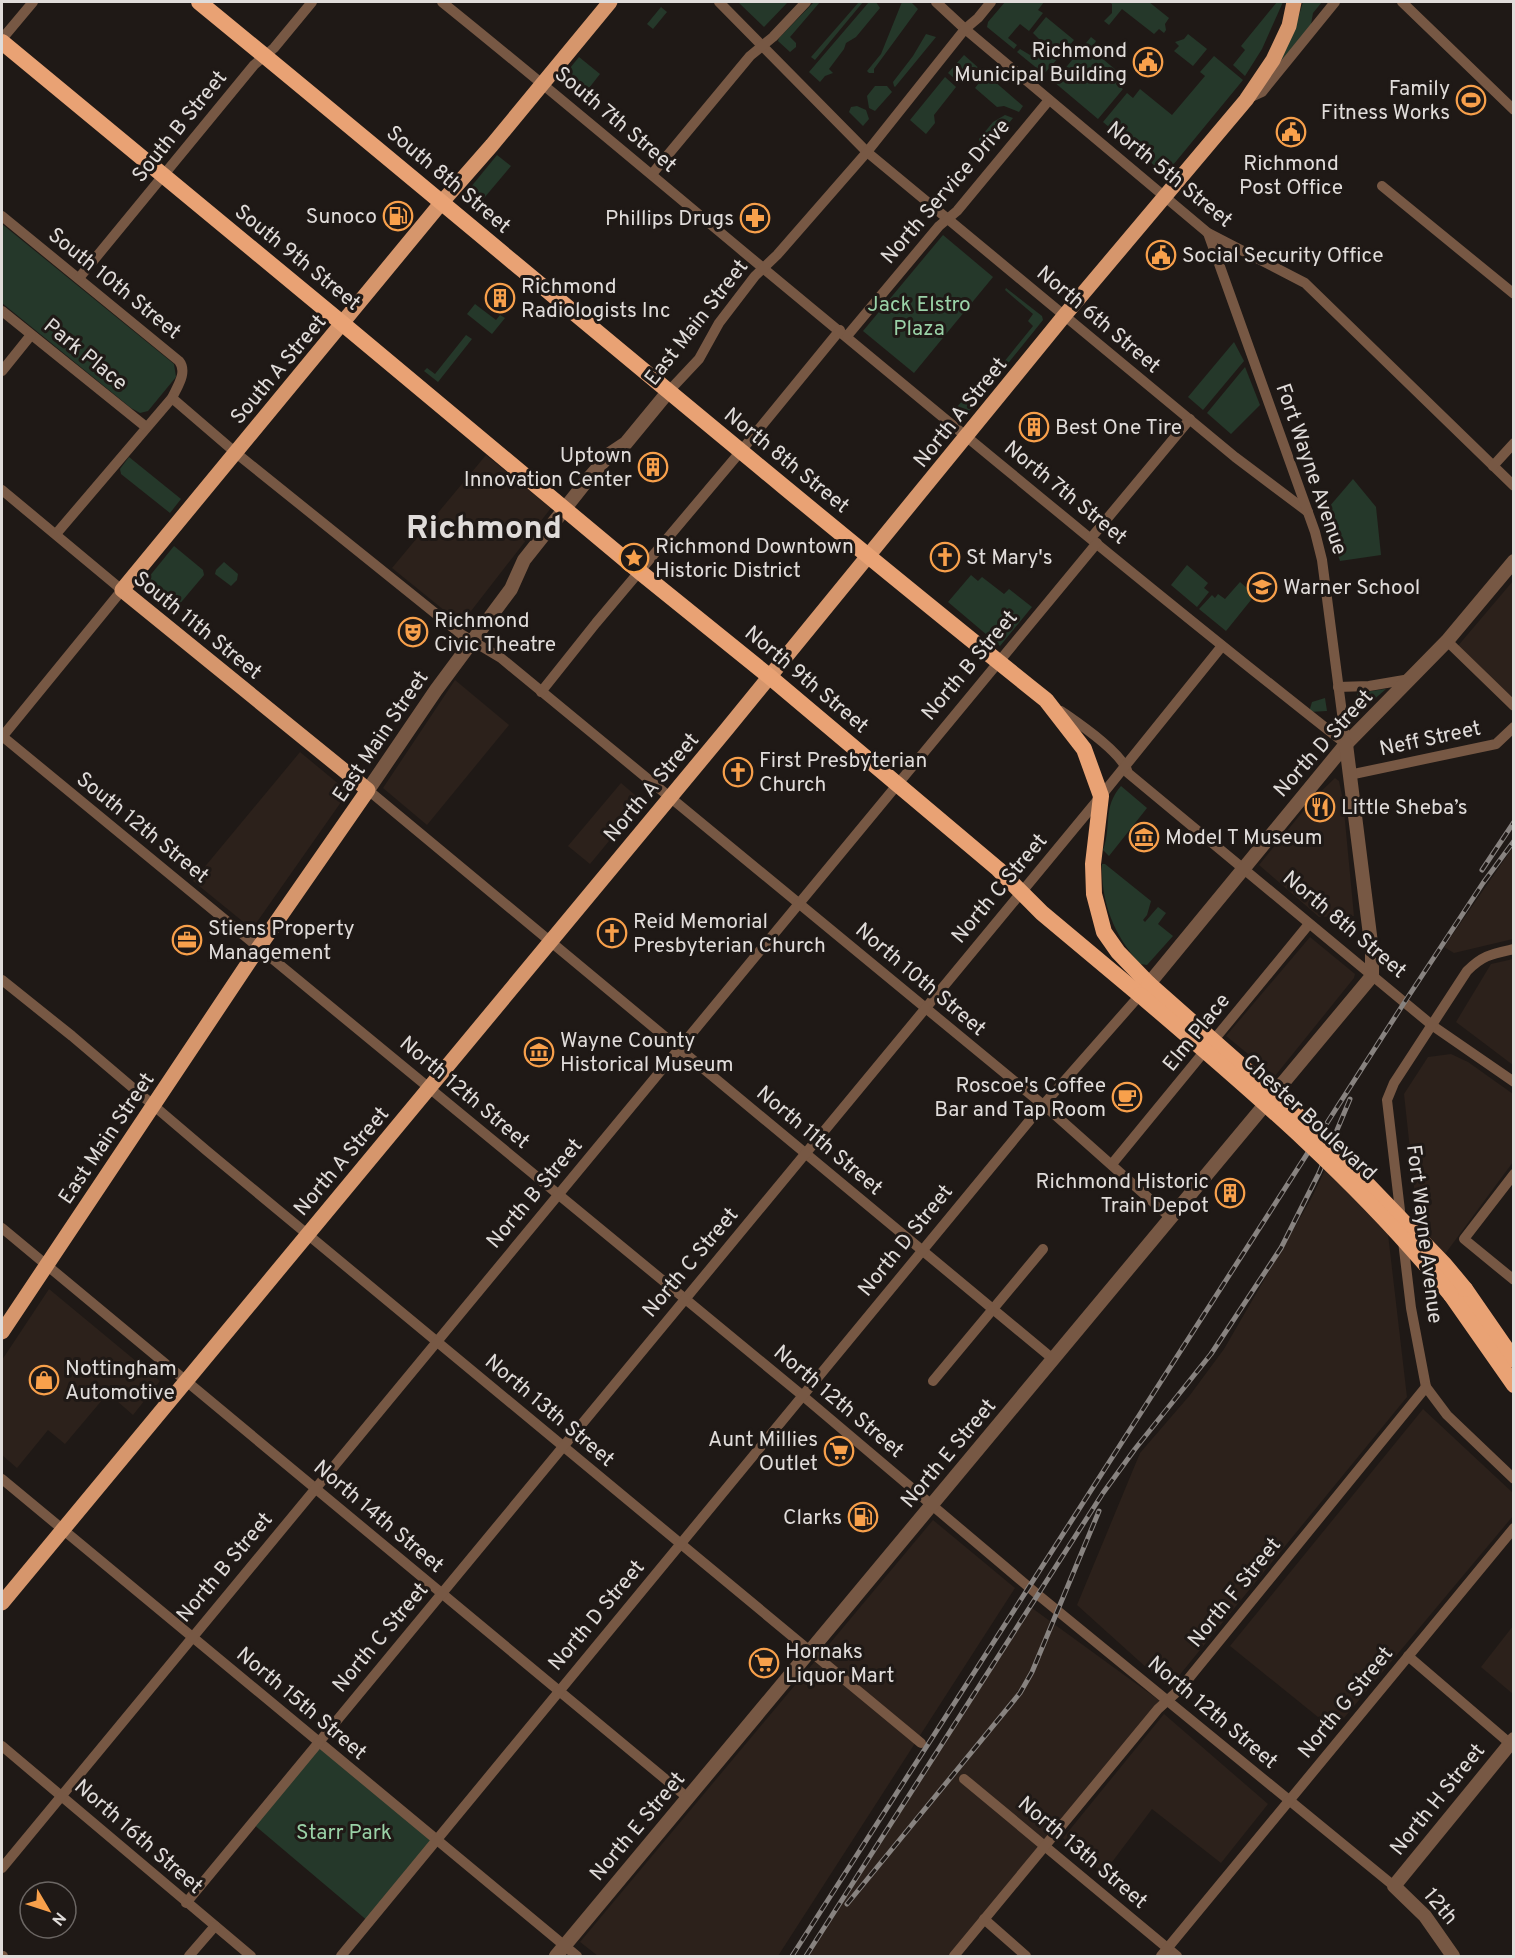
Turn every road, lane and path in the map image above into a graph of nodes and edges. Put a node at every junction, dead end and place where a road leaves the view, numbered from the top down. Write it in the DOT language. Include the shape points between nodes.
graph roads {
  1 [pos="33,2"];
  2 [pos="199,2"];
  3 [pos="312,2"];
  4 [pos="442,2"];
  5 [pos="610,2"];
  6 [pos="719,2"];
  7 [pos="806,2"];
  8 [pos="936,2"];
  9 [pos="991,2"];
  10 [pos="1294,2"];
  11 [pos="1335,2"];
  12 [pos="1402,2"];
  13 [pos="964,29"];
  14 [pos="2,41"];
  15 [pos="762,44"];
  16 [pos="265,56"];
  17 [pos="543,83"];
  18 [pos="1049,100"];
  19 [pos="1246,100"];
  20 [pos="1514,110"];
  21 [pos="867,152"];
  22 [pos="652,174"];
  23 [pos="164,176"];
  24 [pos="1382,186"];
  25 [pos="1165,198"];
  26 [pos="442,202"];
  27 [pos="2,216"];
  28 [pos="946,218"];
  29 [pos="1208,233"];
  30 [pos="764,268"];
  31 [pos="79,279"];
  32 [pos="1514,294"];
  33 [pos="2,311"];
  34 [pos="1064,316"];
  35 [pos="343,324"];
  36 [pos="843,333"];
  37 [pos="31,336"];
  38 [pos="2,371"];
  39 [pos="668,392"];
  40 [pos="172,398"];
  41 [pos="1190,419"];
  42 [pos="146,427"];
  43 [pos="967,436"];
  44 [pos="1514,442"];
  45 [pos="741,451"];
  46 [pos="236,453"];
  47 [pos="1492,466"];
  48 [pos="1514,486"];
  49 [pos="2,490"];
  50 [pos="564,509"];
  51 [pos="1308,512"];
  52 [pos="56,534"];
  53 [pos="1094,541"];
  54 [pos="869,556"];
  55 [pos="1514,561"];
  56 [pos="640,572"];
  57 [pos="122,590"];
  58 [pos="473,640"];
  59 [pos="1447,641"];
  60 [pos="1222,646"];
  61 [pos="999,661"];
  62 [pos="770,677"];
  63 [pos="1410,679"];
  64 [pos="1338,687"];
  65 [pos="541,692"];
  66 [pos="1046,700"];
  67 [pos="1514,706"];
  68 [pos="1514,727"];
  69 [pos="2,736"];
  70 [pos="1346,744"];
  71 [pos="1126,764"];
  72 [pos="1349,775"];
  73 [pos="897,783"];
  74 [pos="368,790"];
  75 [pos="1101,796"];
  76 [pos="669,797"];
  77 [pos="1242,869"];
  78 [pos="1021,892"];
  79 [pos="798,903"];
  80 [pos="1042,913"];
  81 [pos="1309,924"];
  82 [pos="1104,932"];
  83 [pos="550,941"];
  84 [pos="260,947"];
  85 [pos="1514,950"];
  86 [pos="1372,976"];
  87 [pos="2,980"];
  88 [pos="1144,989"];
  89 [pos="925,1008"];
  90 [pos="1433,1026"];
  91 [pos="678,1048"];
  92 [pos="1514,1082"];
  93 [pos="429,1087"];
  94 [pos="1270,1098"];
  95 [pos="153,1105"];
  96 [pos="1043,1105"];
  97 [pos="805,1153"];
  98 [pos="1112,1164"];
  99 [pos="1514,1174"];
  100 [pos="558,1194"];
  101 [pos="1171,1218"];
  102 [pos="2,1228"];
  103 [pos="307,1234"];
  104 [pos="1043,1249"];
  105 [pos="924,1250"];
  106 [pos="46,1265"];
  107 [pos="1514,1280"];
  108 [pos="1458,1292"];
  109 [pos="685,1299"];
  110 [pos="994,1308"];
  111 [pos="2,1332"];
  112 [pos="436,1341"];
  113 [pos="1053,1359"];
  114 [pos="1514,1360"];
  115 [pos="185,1381"];
  116 [pos="933,1381"];
  117 [pos="1514,1385"];
  118 [pos="1426,1388"];
  119 [pos="803,1396"];
  120 [pos="563,1446"];
  121 [pos="2,1479"];
  122 [pos="1514,1479"];
  123 [pos="315,1488"];
  124 [pos="932,1505"];
  125 [pos="1514,1528"];
  126 [pos="63,1529"];
  127 [pos="681,1544"];
  128 [pos="442,1594"];
  129 [pos="2,1603"];
  130 [pos="192,1637"];
  131 [pos="810,1651"];
  132 [pos="1408,1656"];
  133 [pos="560,1691"];
  134 [pos="1167,1700"];
  135 [pos="319,1742"];
  136 [pos="921,1743"];
  137 [pos="1512,1743"];
  138 [pos="2,1746"];
  139 [pos="964,1779"];
  140 [pos="62,1795"];
  141 [pos="688,1798"];
  142 [pos="1289,1801"];
  143 [pos="437,1841"];
  144 [pos="1045,1845"];
  145 [pos="2,1868"];
  146 [pos="1394,1886"];
  147 [pos="186,1903"];
  148 [pos="984,1919"];
  149 [pos="214,1926"];
  150 [pos="560,1951"];
  151 [pos="1165,1953"];
  152 [pos="189,1956"];
  153 [pos="252,1956"];
  154 [pos="341,1956"];
  155 [pos="577,1956"];
  156 [pos="954,1956"];
  157 [pos="1026,1956"];
  158 [pos="1177,1956"];
  159 [pos="1453,1956"];
  1 -- 14 [label="street"];
  2 -- 16 [label="highway, South 8th Street"];
  3 -- 16 [label="street, South B Street"];
  4 -- 17 [label="street, South 7th Street"];
  5 -- 17 [label="main road, South A Street"];
  6 -- 15 [label="street, North 6th Street"];
  7 -- 15 [label="street"];
  8 -- 13 [label="street, North 5th Street"];
  9 -- 13 [label="street, East Main Street"];
  10 -- 19 [label="main road" via="1289,26 1273,60"];
  11 -- 19 [label="street, North A Street" via="1262,92"];
  12 -- 20 [label="street"];
  13 -- 18 [label="street, North 5th Street"];
  13 -- 21 [label="street, East Main Street"];
  14 -- 23 [label="highway, South 9th Street"];
  15 -- 21 [label="street, North 6th Street"];
  15 -- 22 [label="street"];
  16 -- 23 [label="street, South B Street"];
  16 -- 26 [label="highway, South 8th Street"];
  17 -- 22 [label="street, South 7th Street"];
  17 -- 26 [label="main road, South A Street"];
  18 -- 25 [label="street, North 5th Street"];
  18 -- 28 [label="street, North Service Drive" via="957,211"];
  19 -- 25 [label="main road, North A Street"];
  21 -- 28 [label="street, North 6th Street"];
  21 -- 30 [label="street, East Main Street"];
  22 -- 30 [label="street, South 7th Street"];
  23 -- 31 [label="street, South B Street"];
  23 -- 35 [label="highway, South 9th Street"];
  24 -- 32 [label="street"];
  25 -- 29 [label="street, North 5th Street"];
  25 -- 34 [label="main road, North A Street"];
  26 -- 35 [label="main road, South A Street"];
  26 -- 39 [label="highway, South 8th Street"];
  27 -- 31 [label="street, South 10th Street"];
  28 -- 34 [label="street, North 6th Street"];
  28 -- 36 [label="street, North Service Drive"];
  29 -- 47 [label="street, North 5th Street" via="1305,283"];
  29 -- 51 [label="street, Fort Wayne Avenue"];
  30 -- 36 [label="street, North 7th Street"];
  30 -- 39 [label="street, East Main Street" via="719,323 699,360"];
  31 -- 40 [label="street, South 10th Street" via="182,364 182,375"];
  33 -- 37 [label="street, Park Place"];
  34 -- 41 [label="street, North 6th Street"];
  34 -- 43 [label="main road, North A Street"];
  35 -- 46 [label="main road, South A Street"];
  35 -- 50 [label="highway, South 9th Street"];
  36 -- 43 [label="street, North 7th Street"];
  36 -- 45 [label="street, North Service Drive"];
  37 -- 38 [label="street"];
  37 -- 42 [label="street, Park Place"];
  39 -- 45 [label="highway, North 8th Street"];
  39 -- 50 [label="street, East Main Street"];
  40 -- 42 [label="street"];
  40 -- 46 [label="street"];
  41 -- 51 [label="street, North 6th Street"];
  41 -- 53 [label="street, North B Street"];
  42 -- 52 [label="street"];
  43 -- 53 [label="street, North 7th Street"];
  43 -- 54 [label="main road, North A Street"];
  44 -- 47 [label="street"];
  45 -- 54 [label="highway, North 8th Street"];
  45 -- 56 [label="street, North Service Drive"];
  46 -- 57 [label="main road, South A Street"];
  46 -- 58 [label="street"];
  47 -- 48 [label="street, North 5th Street"];
  49 -- 52 [label="street, South 11th Street"];
  50 -- 56 [label="highway, North 9th Street"];
  50 -- 58 [label="street, East Main Street" via="524,560 511,589"];
  51 -- 64 [label="street, Fort Wayne Avenue" via="1323,561"];
  52 -- 57 [label="street, South 11th Street"];
  53 -- 60 [label="street, North 7th Street"];
  53 -- 61 [label="street, North B Street"];
  54 -- 61 [label="highway, North 8th Street"];
  54 -- 62 [label="main road, North A Street"];
  55 -- 59 [label="street, North D Street"];
  56 -- 62 [label="highway, North 9th Street"];
  56 -- 65 [label="street, North Service Drive"];
  57 -- 69 [label="street, South A Street"];
  57 -- 74 [label="main road, South 11th Street"];
  58 -- 65 [label="street, North 10th Street"];
  58 -- 74 [label="street, East Main Street"];
  59 -- 63 [label="street, North D Street"];
  59 -- 67 [label="street"];
  60 -- 70 [label="street, North 7th Street"];
  60 -- 71 [label="street, North C Street"];
  61 -- 66 [label="highway, North 8th Street"];
  61 -- 73 [label="street, North B Street"];
  62 -- 73 [label="highway, North 9th Street"];
  62 -- 76 [label="main road, North A Street"];
  63 -- 64 [label="street"];
  63 -- 70 [label="street, North D Street"];
  64 -- 70 [label="street, Fort Wayne Avenue"];
  65 -- 76 [label="street, North 10th Street"];
  66 -- 71 [label="street, North 8th Street"];
  66 -- 75 [label="highway, North 8th Street" via="1084,749"];
  68 -- 72 [label="street, Neff Street" via="1496,744"];
  69 -- 84 [label="street, South 12th Street"];
  70 -- 72 [label="street, Fort Wayne Avenue"];
  70 -- 77 [label="street, North D Street"];
  71 -- 75 [label="street, North C Street"];
  71 -- 77 [label="street, North 8th Street" via="1128,773"];
  72 -- 86 [label="street, Fort Wayne Avenue"];
  73 -- 78 [label="highway, North 9th Street"];
  73 -- 79 [label="street, North B Street"];
  74 -- 83 [label="street, North 11th Street"];
  74 -- 84 [label="main road, East Main Street"];
  75 -- 78 [label="street, North C Street"];
  75 -- 82 [label="highway, North 8th Street" via="1093,864 1094,894"];
  76 -- 79 [label="street, North 10th Street"];
  76 -- 83 [label="main road, North A Street"];
  77 -- 81 [label="street, North 8th Street"];
  77 -- 88 [label="street, North D Street"];
  78 -- 80 [label="highway, North 9th Street"];
  78 -- 89 [label="street, North C Street"];
  79 -- 89 [label="street, North 10th Street"];
  79 -- 91 [label="street, North B Street"];
  80 -- 88 [label="highway, Chester Boulevard"];
  81 -- 86 [label="street, North 8th Street"];
  81 -- 98 [label="street, Elm Place"];
  82 -- 88 [label="highway, Chester Boulevard"];
  83 -- 91 [label="street, North 11th Street"];
  83 -- 93 [label="main road, North A Street"];
  84 -- 93 [label="street, North 12th Street"];
  84 -- 95 [label="main road, East Main Street"];
  85 -- 90 [label="street, Fort Wayne Avenue" via="1479,959 1467,971"];
  86 -- 90 [label="street, North 8th Street"];
  86 -- 94 [label="street, North E Street"];
  87 -- 95 [label="street, North 13th Street"];
  88 -- 94 [label="highway, Chester Boulevard, bridge"];
  88 -- 96 [label="street, North D Street"];
  89 -- 96 [label="street, North 10th Street"];
  89 -- 97 [label="street, North C Street"];
  90 -- 92 [label="street, North 8th Street"];
  90 -- 118 [label="street, Fort Wayne Avenue" via="1394,1083 1387,1100 1411,1308"];
  91 -- 97 [label="street, North 11th Street"];
  91 -- 100 [label="street, North B Street"];
  93 -- 100 [label="street, North 12th Street"];
  93 -- 103 [label="main road, North A Street"];
  94 -- 101 [label="street, North E Street"];
  94 -- 108 [label="highway, Chester Boulevard, bridge" via="1321,1136 1445,1264"];
  95 -- 103 [label="street, North 13th Street"];
  95 -- 106 [label="main road, East Main Street"];
  96 -- 98 [label="street, North 10th Street"];
  96 -- 105 [label="street, North D Street"];
  97 -- 105 [label="street, North 11th Street"];
  97 -- 109 [label="street, North C Street"];
  98 -- 101 [label="street, North 10th Street"];
  99 -- 107 [label="street" via="1464,1239"];
  100 -- 109 [label="street, North 12th Street"];
  100 -- 112 [label="street, North B Street"];
  101 -- 113 [label="street, North E Street"];
  102 -- 106 [label="street, North 14th Street"];
  103 -- 112 [label="street, North 13th Street"];
  103 -- 115 [label="main road, North A Street"];
  104 -- 110 [label="street"];
  105 -- 110 [label="street, North 11th Street"];
  105 -- 119 [label="street, North D Street"];
  106 -- 111 [label="main road, East Main Street"];
  106 -- 115 [label="street, North 14th Street"];
  108 -- 114 [label="highway, Chester Boulevard"];
  108 -- 117 [label="highway, Chester Boulevard"];
  109 -- 119 [label="street, North 12th Street"];
  109 -- 120 [label="street, North C Street"];
  110 -- 113 [label="street, North 11th Street"];
  110 -- 116 [label="street"];
  112 -- 120 [label="street, North 13th Street"];
  112 -- 123 [label="street, North B Street"];
  113 -- 124 [label="street, North E Street"];
  115 -- 123 [label="street, North 14th Street"];
  115 -- 126 [label="main road, North A Street"];
  118 -- 122 [label="street" via="1447,1415"];
  118 -- 134 [label="street, North F Street"];
  119 -- 124 [label="street, North 12th Street"];
  119 -- 127 [label="street, North D Street"];
  120 -- 127 [label="street, North 13th Street"];
  120 -- 128 [label="street, North C Street"];
  121 -- 126 [label="street, North 15th Street"];
  123 -- 128 [label="street, North 14th Street"];
  123 -- 130 [label="street, North B Street"];
  124 -- 131 [label="street, North E Street"];
  124 -- 134 [label="street, North 12th Street"];
  125 -- 132 [label="street, North G Street"];
  126 -- 129 [label="main road, North A Street"];
  126 -- 130 [label="street, North 15th Street"];
  127 -- 131 [label="street, North 13th Street"];
  127 -- 133 [label="street, North D Street"];
  128 -- 133 [label="street, North 14th Street"];
  128 -- 135 [label="street, North C Street"];
  130 -- 135 [label="street, North 15th Street"];
  130 -- 140 [label="street, North B Street"];
  131 -- 136 [label="street, North 13th Street"];
  131 -- 141 [label="street, North E Street"];
  132 -- 137 [label="street"];
  132 -- 142 [label="street, North G Street"];
  133 -- 141 [label="street, North 14th Street"];
  133 -- 143 [label="street, North D Street"];
  134 -- 142 [label="street, North 12th Street"];
  134 -- 144 [label="street, North F Street"];
  135 -- 143 [label="street, North 15th Street"];
  135 -- 147 [label="street, North C Street"];
  137 -- 146 [label="street, North H Street"];
  138 -- 140 [label="street, North 16th Street"];
  139 -- 144 [label="street, North 13th Street"];
  140 -- 145 [label="street, North B Street"];
  140 -- 147 [label="street, North 16th Street"];
  141 -- 150 [label="street, North E Street"];
  142 -- 146 [label="street, North 12th Street"];
  142 -- 151 [label="street, North G Street"];
  143 -- 150 [label="street, North 15th Street"];
  143 -- 154 [label="street, North D Street"];
  144 -- 148 [label="street, North F Street"];
  144 -- 151 [label="street, North 13th Street"];
  146 -- 159 [label="street, 12th" via="1425,1916"];
  147 -- 149 [label="street, North 16th Street"];
  148 -- 156 [label="street, North F Street"];
  148 -- 157 [label="street"];
  149 -- 152 [label="street"];
  149 -- 153 [label="street, North 16th Street"];
  150 -- 155 [label="street, North 15th Street"];
  151 -- 158 [label="street, North 13th Street"];
}
